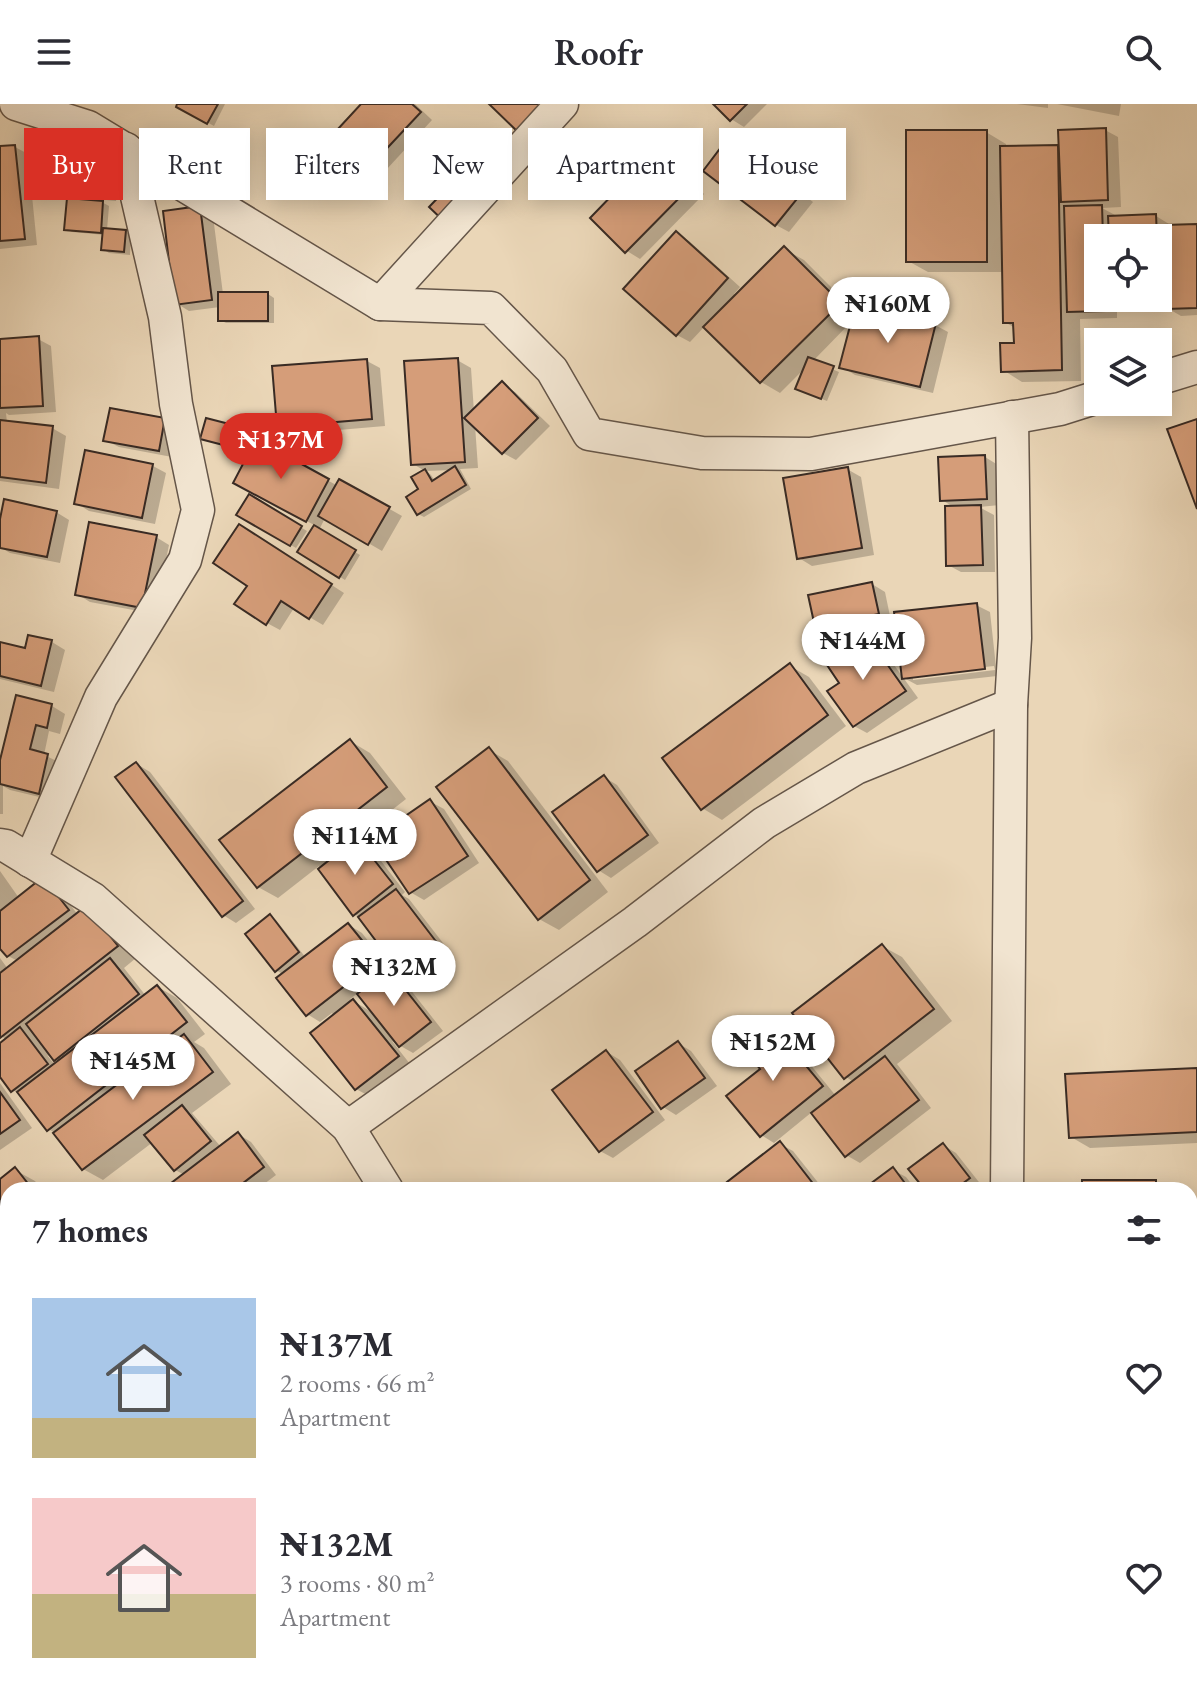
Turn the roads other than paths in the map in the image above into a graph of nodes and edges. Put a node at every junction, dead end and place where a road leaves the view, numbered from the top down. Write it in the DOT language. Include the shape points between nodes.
graph roads {
  1 [pos="18,104"];
  2 [pos="562,104"];
  3 [pos="126,149"];
  4 [pos="380,304"];
  5 [pos="1197,367"];
  6 [pos="1172,375"];
  7 [pos="1084,401"];
  8 [pos="1012,417"];
  9 [pos="1011,705"];
  10 [pos="0,845"];
  11 [pos="30,861"];
  12 [pos="348,1127"];
  13 [pos="382,1182"];
  14 [pos="1007,1182"];
  1 -- 3 [label="street" via="88,127"];
  2 -- 4 [label="street"];
  3 -- 4 [label="street"];
  3 -- 11 [label="street" via="165,317 198,510 185,560 101,697"];
  4 -- 8 [label="street" via="491,308 552,370 589,434 702,453 811,454"];
  5 -- 6 [label="street"];
  7 -- 8 [label="street"];
  8 -- 9 [label="street"];
  9 -- 12 [label="street" via="856,768 764,823"];
  9 -- 14 [label="street"];
  10 -- 11 [label="street"];
  11 -- 12 [label="street" via="93,899"];
  12 -- 13 [label="street"];
}
